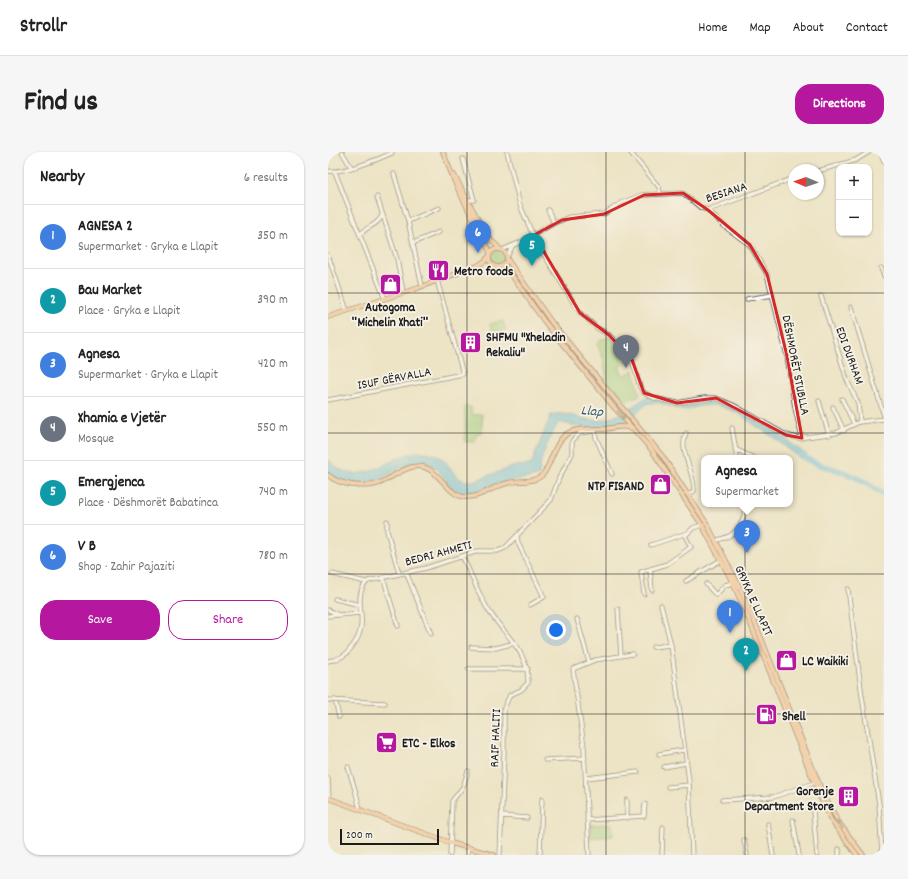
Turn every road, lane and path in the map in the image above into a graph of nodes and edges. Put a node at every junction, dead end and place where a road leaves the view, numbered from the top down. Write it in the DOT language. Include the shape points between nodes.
graph roads {
  1 [pos="342,152"];
  2 [pos="391,152"];
  3 [pos="443,152"];
  4 [pos="507,152"];
  5 [pos="630,152"];
  6 [pos="869,152"];
  7 [pos="880,152"];
  8 [pos="463,159"];
  9 [pos="884,161"];
  10 [pos="351,167"];
  11 [pos="824,169"];
  12 [pos="328,171"];
  13 [pos="334,172"];
  14 [pos="452,172"];
  15 [pos="394,174"];
  16 [pos="788,180"];
  17 [pos="660,193"];
  18 [pos="377,197"];
  19 [pos="468,200"];
  20 [pos="439,208"];
  21 [pos="548,210"];
  22 [pos="708,210"];
  23 [pos="382,214"];
  24 [pos="408,221"];
  25 [pos="554,223"];
  26 [pos="439,232"];
  27 [pos="360,235"];
  28 [pos="534,235"];
  29 [pos="413,243"];
  30 [pos="512,246"];
  31 [pos="501,249"];
  32 [pos="490,254"];
  33 [pos="328,255"];
  34 [pos="507,258"];
  35 [pos="477,266"];
  36 [pos="493,266"];
  37 [pos="502,266"];
  38 [pos="881,268"];
  39 [pos="884,276"];
  40 [pos="437,280"];
  41 [pos="422,286"];
  42 [pos="403,292"];
  43 [pos="773,295"];
  44 [pos="821,296"];
  45 [pos="385,299"];
  46 [pos="747,299"];
  47 [pos="851,307"];
  48 [pos="347,311"];
  49 [pos="328,317"];
  50 [pos="842,399"];
  51 [pos="328,400"];
  52 [pos="819,401"];
  53 [pos="833,407"];
  54 [pos="884,416"];
  55 [pos="884,419"];
  56 [pos="860,422"];
  57 [pos="854,424"];
  58 [pos="629,426"];
  59 [pos="732,428"];
  60 [pos="844,431"];
  61 [pos="686,433"];
  62 [pos="829,435"];
  63 [pos="802,438"];
  64 [pos="735,449"];
  65 [pos="736,455"];
  66 [pos="748,455"];
  67 [pos="612,474"];
  68 [pos="328,475"];
  69 [pos="685,494"];
  70 [pos="746,507"];
  71 [pos="694,509"];
  72 [pos="387,521"];
  73 [pos="702,525"];
  74 [pos="690,531"];
  75 [pos="517,536"];
  76 [pos="716,541"];
  77 [pos="652,545"];
  78 [pos="462,556"];
  79 [pos="721,560"];
  80 [pos="650,569"];
  81 [pos="406,572"];
  82 [pos="399,573"];
  83 [pos="332,574"];
  84 [pos="383,577"];
  85 [pos="686,581"];
  86 [pos="366,582"];
  87 [pos="733,583"];
  88 [pos="706,584"];
  89 [pos="848,589"];
  90 [pos="652,590"];
  91 [pos="644,594"];
  92 [pos="335,599"];
  93 [pos="360,604"];
  94 [pos="530,605"];
  95 [pos="661,605"];
  96 [pos="618,608"];
  97 [pos="328,610"];
  98 [pos="361,612"];
  99 [pos="339,615"];
  100 [pos="328,616"];
  101 [pos="577,620"];
  102 [pos="398,626"];
  103 [pos="431,634"];
  104 [pos="515,643"];
  105 [pos="671,645"];
  106 [pos="471,647"];
  107 [pos="653,647"];
  108 [pos="633,654"];
  109 [pos="620,656"];
  110 [pos="328,661"];
  111 [pos="589,662"];
  112 [pos="468,669"];
  113 [pos="528,669"];
  114 [pos="328,700"];
  115 [pos="335,700"];
  116 [pos="385,703"];
  117 [pos="339,717"];
  118 [pos="684,750"];
  119 [pos="659,754"];
  120 [pos="585,758"];
  121 [pos="545,760"];
  122 [pos="686,763"];
  123 [pos="348,767"];
  124 [pos="664,767"];
  125 [pos="468,771"];
  126 [pos="638,772"];
  127 [pos="328,778"];
  128 [pos="586,778"];
  129 [pos="689,784"];
  130 [pos="814,784"];
  131 [pos="668,787"];
  132 [pos="329,798"];
  133 [pos="542,799"];
  134 [pos="627,800"];
  135 [pos="722,800"];
  136 [pos="646,804"];
  137 [pos="360,809"];
  138 [pos="813,811"];
  139 [pos="502,816"];
  140 [pos="527,818"];
  141 [pos="627,818"];
  142 [pos="587,820"];
  143 [pos="794,820"];
  144 [pos="768,824"];
  145 [pos="663,827"];
  146 [pos="744,840"];
  147 [pos="451,843"];
  148 [pos="469,848"];
  149 [pos="839,849"];
  150 [pos="478,850"];
  151 [pos="450,855"];
  152 [pos="466,855"];
  153 [pos="475,855"];
  154 [pos="494,855"];
  155 [pos="500,855"];
  156 [pos="540,855"];
  157 [pos="589,855"];
  158 [pos="662,855"];
  159 [pos="692,855"];
  160 [pos="747,855"];
  161 [pos="773,855"];
  162 [pos="799,855"];
  163 [pos="817,855"];
  164 [pos="840,855"];
  165 [pos="856,855"];
  166 [pos="863,855"];
  167 [pos="882,855"];
  1 -- 10 [label="street"];
  2 -- 10 [label="street" via="372,162"];
  3 -- 14 [label="main road"];
  4 -- 28 [label="street" via="520,205"];
  5 -- 17 [label="street" via="659,187"];
  6 -- 11 [label="street" via="856,160"];
  7 -- 9 [label="street"];
  8 -- 19 [label="street" via="474,200"];
  10 -- 13 [label="street"];
  12 -- 13 [label="street"];
  13 -- 27 [label="street"];
  14 -- 19 [label="main road"];
  14 -- 32 [label="main road"];
  15 -- 24 [label="street"];
  16 -- 22 [label="street, BESIANA"];
  17 -- 22 [label="street, BESIANA" via="686,194 700,208"];
  17 -- 25 [label="street, BESIANA" via="628,200 604,214 572,216"];
  18 -- 23 [label="street"];
  19 -- 31 [label="main road" via="487,236"];
  20 -- 24 [label="street"];
  21 -- 25 [label="street"];
  22 -- 43 [label="street, DËSHMORËT STUBLLA" via="724,226 750,244 767,274"];
  23 -- 27 [label="street" via="379,220 364,229"];
  23 -- 42 [label="street" via="397,259"];
  24 -- 29 [label="street"];
  25 -- 28 [label="street, BESIANA"];
  26 -- 29 [label="street"];
  27 -- 45 [label="street"];
  28 -- 30 [label="street, BESIANA"];
  28 -- 63 [label="street" via="576,309 619,344 632,360 644,394 677,403 716,398 786,435"];
  29 -- 41 [label="street"];
  30 -- 31 [label="street, BESIANA"];
  30 -- 34 [label="street"];
  31 -- 32 [label="main road" via="496,249"];
  31 -- 34 [label="main road"];
  32 -- 35 [label="main road"];
  32 -- 36 [label="main road"];
  33 -- 48 [label="street"];
  34 -- 37 [label="main road"];
  34 -- 69 [label="main road, GRYKA E LLAPIT" via="552,323 663,457"];
  35 -- 36 [label="main road"];
  35 -- 40 [label="main road"];
  36 -- 37 [label="main road"];
  37 -- 58 [label="main road, GRYKA E LLAPIT, one-way" via="508,270 544,321"];
  38 -- 39 [label="street"];
  40 -- 41 [label="main road"];
  40 -- 51 [label="street, ISUF GËRVALLA" via="463,374"];
  41 -- 42 [label="main road"];
  42 -- 45 [label="main road"];
  43 -- 46 [label="street"];
  43 -- 63 [label="street, DËSHMORËT STUBLLA"];
  44 -- 56 [label="street, EDI DURHAM" via="847,380 858,402"];
  45 -- 48 [label="main road"];
  47 -- 54 [label="street"];
  48 -- 49 [label="main road"];
  50 -- 57 [label="street"];
  52 -- 62 [label="street"];
  53 -- 60 [label="street"];
  55 -- 56 [label="street"];
  56 -- 57 [label="street"];
  57 -- 60 [label="street"];
  58 -- 68 [label="main road" via="570,431 559,440 541,476 532,480 508,482 485,493 467,497 457,495 431,469 424,467 414,466 378,484 370,485 344,484"];
  58 -- 69 [label="main road, GRYKA E LLAPIT" via="651,449"];
  59 -- 64 [label="street"];
  60 -- 62 [label="street"];
  61 -- 69 [label="street" via="683,443 695,484 694,491"];
  62 -- 63 [label="street"];
  64 -- 65 [label="street"];
  64 -- 66 [label="street"];
  67 -- 75 [label="street, BEDRI AHMETI" via="595,431 580,432 572,441 572,454 551,500"];
  69 -- 71 [label="main road, GRYKA E LLAPIT"];
  70 -- 76 [label="street" via="737,531"];
  71 -- 73 [label="main road, GRYKA E LLAPIT"];
  71 -- 76 [label="main road, GRYKA E LLAPIT"];
  72 -- 82 [label="street" via="386,531"];
  73 -- 74 [label="street"];
  73 -- 79 [label="main road, GRYKA E LLAPIT"];
  74 -- 77 [label="street"];
  74 -- 80 [label="street" via="685,536 691,546 667,564"];
  75 -- 78 [label="street, BEDRI AHMETI" via="498,551 478,551"];
  75 -- 94 [label="street" via="544,597"];
  166 -- 76 [label="main road, GRYKA E LLAPIT, one-way" via="848,837 823,794 756,625"];
  78 -- 81 [label="street, BEDRI AHMETI"];
  78 -- 104 [label="street" via="491,615"];
  79 -- 85 [label="street, GRYKA E LLAPIT"];
  79 -- 87 [label="main road, GRYKA E LLAPIT"];
  80 -- 90 [label="street"];
  80 -- 91 [label="street" via="641,572"];
  81 -- 82 [label="street, BEDRI AHMETI"];
  81 -- 103 [label="street"];
  82 -- 84 [label="street, BEDRI AHMETI"];
  83 -- 86 [label="street"];
  84 -- 86 [label="street, BEDRI AHMETI"];
  84 -- 102 [label="street"];
  86 -- 93 [label="street" via="361,591"];
  87 -- 88 [label="street, GRYKA E LLAPIT" via="725,585 716,595"];
  87 -- 130 [label="main road, GRYKA E LLAPIT"];
  89 -- 167 [label="street" via="879,804"];
  92 -- 93 [label="street"];
  93 -- 98 [label="street"];
  95 -- 105 [label="street"];
  96 -- 109 [label="street"];
  97 -- 99 [label="street"];
  98 -- 99 [label="street"];
  98 -- 110 [label="street" via="358,638 348,652"];
  99 -- 100 [label="street"];
  101 -- 111 [label="street"];
  104 -- 106 [label="street" via="496,648"];
  104 -- 113 [label="street"];
  105 -- 107 [label="street"];
  105 -- 118 [label="street"];
  108 -- 109 [label="street"];
  109 -- 111 [label="street"];
  111 -- 120 [label="street" via="573,669"];
  112 -- 113 [label="street"];
  113 -- 139 [label="street, RAIF HALITI" via="528,683 510,695 504,708"];
  114 -- 115 [label="street"];
  115 -- 116 [label="street"];
  115 -- 117 [label="street"];
  118 -- 119 [label="street"];
  118 -- 122 [label="street"];
  120 -- 121 [label="street"];
  120 -- 128 [label="street"];
  122 -- 124 [label="street"];
  122 -- 129 [label="street"];
  123 -- 137 [label="street"];
  125 -- 147 [label="street" via="463,787 452,801"];
  126 -- 128 [label="street"];
  127 -- 132 [label="street"];
  128 -- 142 [label="street"];
  129 -- 131 [label="street"];
  129 -- 159 [label="street"];
  130 -- 135 [label="street" via="773,797"];
  130 -- 165 [label="main road, GRYKA E LLAPIT" via="831,820"];
  132 -- 137 [label="main road"];
  133 -- 156 [label="street"];
  134 -- 141 [label="street"];
  136 -- 141 [label="street" via="644,816"];
  137 -- 147 [label="main road"];
  138 -- 163 [label="street"];
  139 -- 140 [label="street"];
  139 -- 155 [label="street, RAIF HALITI"];
  141 -- 142 [label="street"];
  142 -- 157 [label="street"];
  143 -- 162 [label="street"];
  144 -- 161 [label="street"];
  145 -- 158 [label="street"];
  146 -- 160 [label="street"];
  147 -- 148 [label="main road"];
  147 -- 151 [label="street"];
  148 -- 150 [label="main road"];
  148 -- 152 [label="street"];
  149 -- 164 [label="street"];
  150 -- 153 [label="street"];
  150 -- 154 [label="main road"];
}
